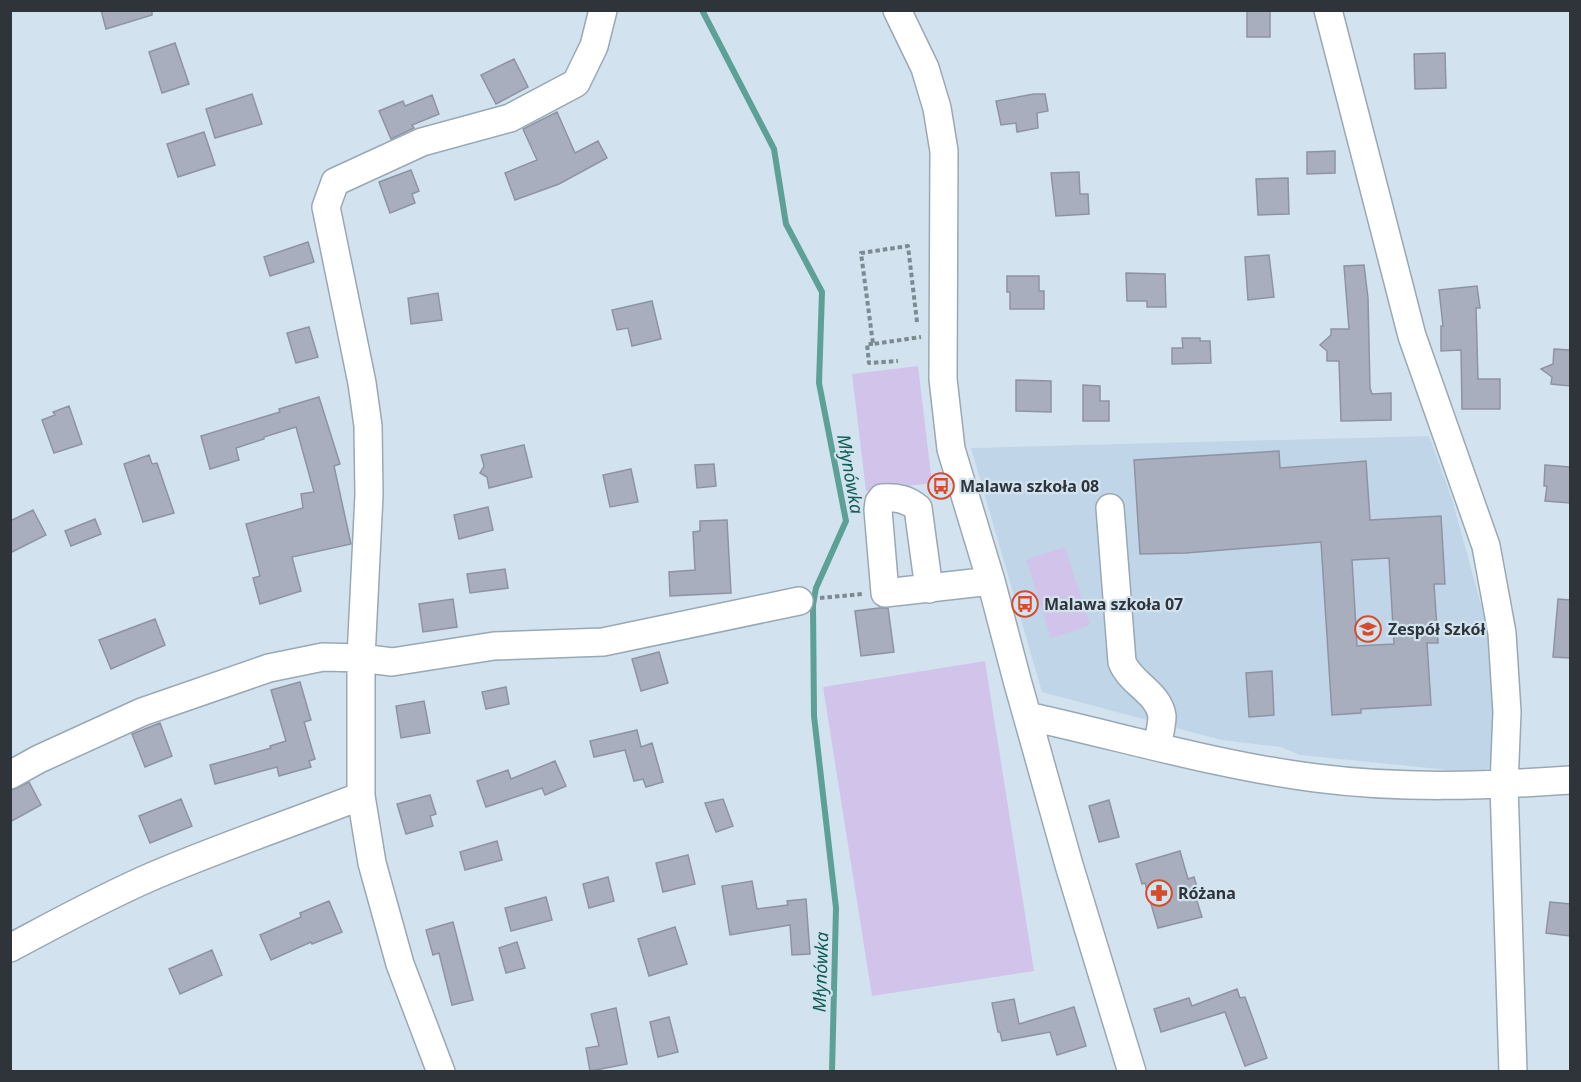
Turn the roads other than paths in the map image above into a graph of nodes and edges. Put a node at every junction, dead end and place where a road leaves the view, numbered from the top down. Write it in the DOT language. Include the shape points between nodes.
graph roads {
  1 [pos="603,10"];
  2 [pos="897,10"];
  3 [pos="1328,10"];
  4 [pos="1110,508"];
  5 [pos="991,581"];
  6 [pos="929,589"];
  7 [pos="799,601"];
  8 [pos="361,658"];
  9 [pos="1027,716"];
  10 [pos="1157,746"];
  11 [pos="10,775"];
  12 [pos="1570,780"];
  13 [pos="1504,785"];
  14 [pos="361,796"];
  15 [pos="10,948"];
  16 [pos="441,1071"];
  17 [pos="1132,1071"];
  18 [pos="1513,1071"];
  1 -- 8 [label="street" via="594,46 576,83 510,118 422,142 335,182 326,207 368,426 369,495"];
  2 -- 5 [label="street" via="925,68 937,108 944,151 930,330 943,379 951,448"];
  3 -- 13 [label="street" via="1412,336 1486,546 1502,633 1507,712"];
  4 -- 10 [label="street" via="1122,662 1129,677 1161,711"];
  5 -- 6 [label="street"];
  5 -- 9 [label="street"];
  6 -- 6 [label="street" via="885,593 878,510 882,498 909,501 918,508"];
  7 -- 8 [label="street" via="603,642 494,646 392,662"];
  8 -- 11 [label="street" via="323,657 269,669 142,712"];
  8 -- 14 [label="street"];
  9 -- 10 [label="street"];
  9 -- 17 [label="street"];
  10 -- 13 [label="street" via="1315,778 1405,786"];
  12 -- 13 [label="street"];
  13 -- 18 [label="street"];
  14 -- 15 [label="street" via="151,877"];
  14 -- 16 [label="street" via="372,863 400,964"];
}
